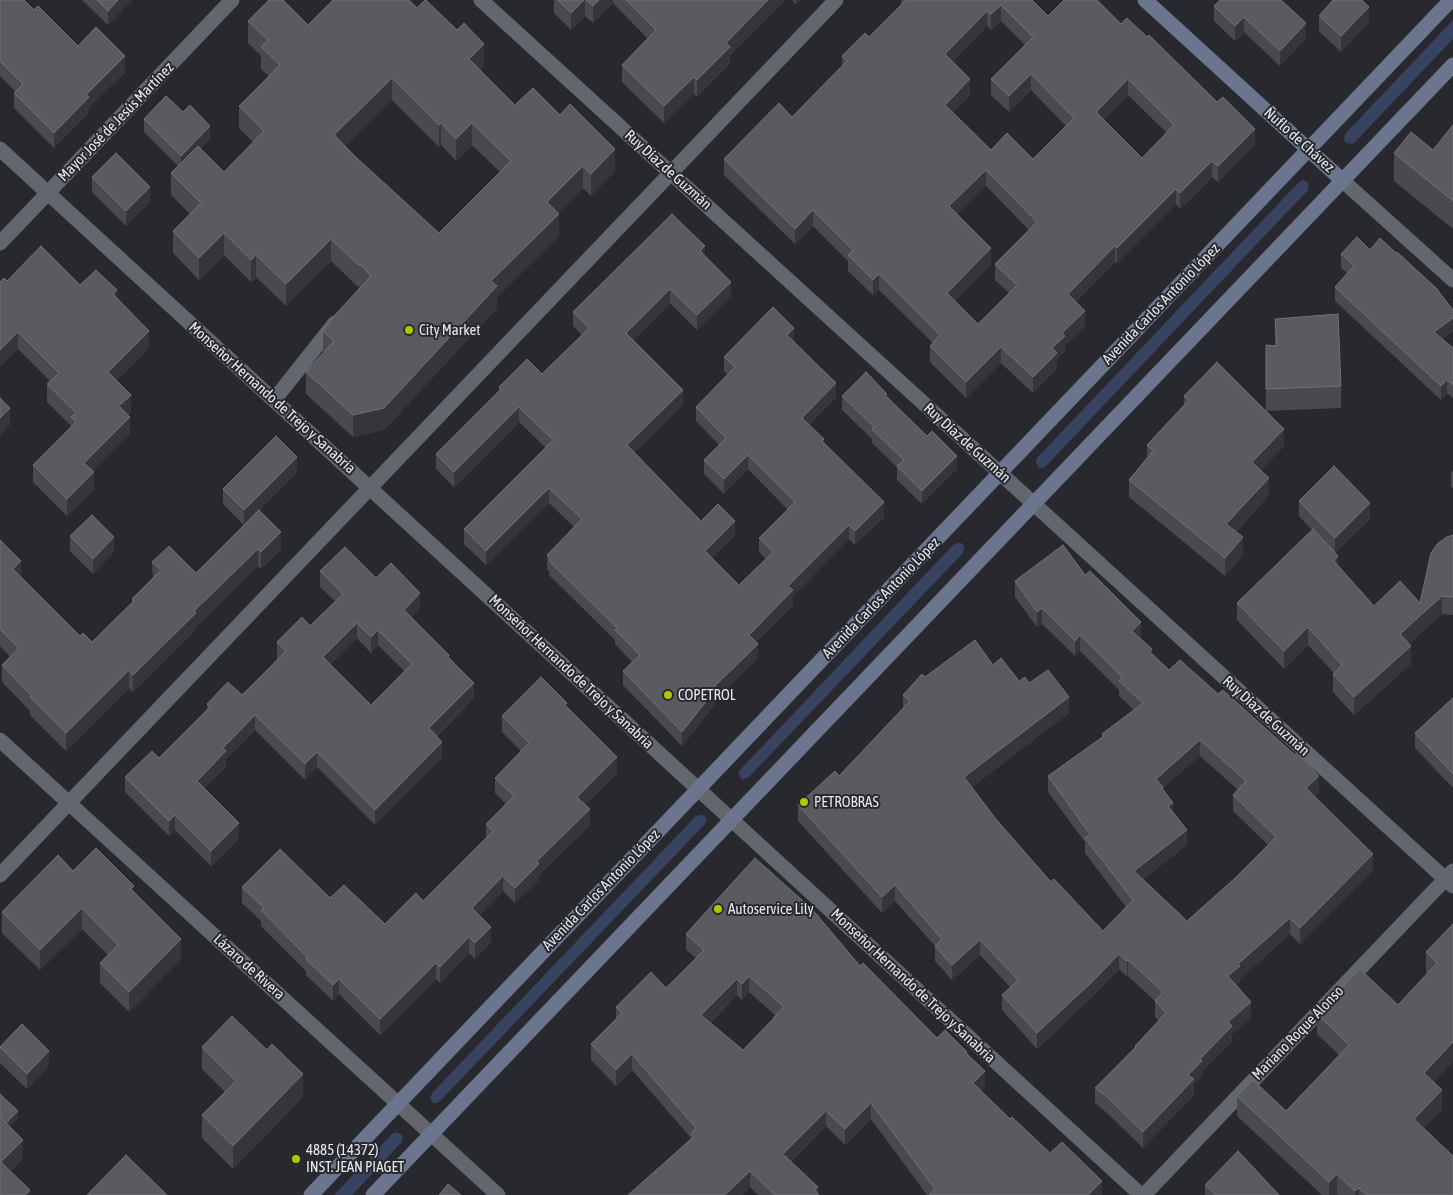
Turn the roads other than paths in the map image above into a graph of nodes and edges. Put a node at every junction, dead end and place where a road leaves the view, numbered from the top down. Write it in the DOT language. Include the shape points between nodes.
graph roads {
  1 [pos="232,0"];
  2 [pos="481,0"];
  3 [pos="836,0"];
  4 [pos="1145,0"];
  5 [pos="1451,0"];
  6 [pos="1453,65"];
  7 [pos="0,149"];
  8 [pos="1309,150"];
  9 [pos="671,173"];
  10 [pos="1343,181"];
  11 [pos="48,193"];
  12 [pos="0,243"];
  13 [pos="1453,280"];
  14 [pos="344,310"];
  15 [pos="274,400"];
  16 [pos="1000,473"];
  17 [pos="370,488"];
  18 [pos="1034,504"];
  19 [pos="0,740"];
  20 [pos="698,789"];
  21 [pos="69,803"];
  22 [pos="732,820"];
  23 [pos="0,875"];
  24 [pos="1450,879"];
  25 [pos="398,1103"];
  26 [pos="431,1134"];
  27 [pos="311,1195"];
  28 [pos="373,1195"];
  29 [pos="498,1195"];
  30 [pos="1142,1195"];
  1 -- 11 [label="street, Mayor José de Jesús Martínez"];
  2 -- 9 [label="street, Ruy Díaz de Guzmán"];
  3 -- 9 [label="street"];
  4 -- 8 [label="main road, Ñuflo de Chávez"];
  5 -- 8 [label="main road, Avenida Carlos Antonio López"];
  6 -- 10 [label="main road"];
  7 -- 11 [label="street, Monseñor Hernando de Trejo y Sanabria"];
  8 -- 10 [label="main road, Ñuflo de Chávez"];
  8 -- 16 [label="main road, Avenida Carlos Antonio López"];
  9 -- 16 [label="street, Ruy Díaz de Guzmán"];
  9 -- 17 [label="street"];
  10 -- 13 [label="street, Ñuflo de Chávez"];
  10 -- 18 [label="main road"];
  11 -- 12 [label="street, Mayor José de Jesús Martínez"];
  11 -- 15 [label="street, Monseñor Hernando de Trejo y Sanabria"];
  14 -- 15 [label="street"];
  15 -- 17 [label="street, Monseñor Hernando de Trejo y Sanabria"];
  16 -- 18 [label="street, Ruy Díaz de Guzmán"];
  16 -- 20 [label="main road, Avenida Carlos Antonio López"];
  17 -- 20 [label="street, Monseñor Hernando de Trejo y Sanabria"];
  17 -- 21 [label="street"];
  18 -- 22 [label="main road"];
  18 -- 24 [label="street, Ruy Díaz de Guzmán"];
  19 -- 21 [label="street, Lázaro de Rivera"];
  20 -- 22 [label="street, Monseñor Hernando de Trejo y Sanabria"];
  20 -- 25 [label="main road, Avenida Carlos Antonio López"];
  21 -- 23 [label="street"];
  21 -- 25 [label="street, Lázaro de Rivera"];
  22 -- 26 [label="main road"];
  22 -- 30 [label="street, Monseñor Hernando de Trejo y Sanabria"];
  24 -- 30 [label="street, Mariano Roque Alonso"];
  25 -- 26 [label="street, Lázaro de Rivera"];
  25 -- 27 [label="main road, Avenida Carlos Antonio López"];
  26 -- 28 [label="main road"];
  26 -- 29 [label="street, Lázaro de Rivera"];
}
